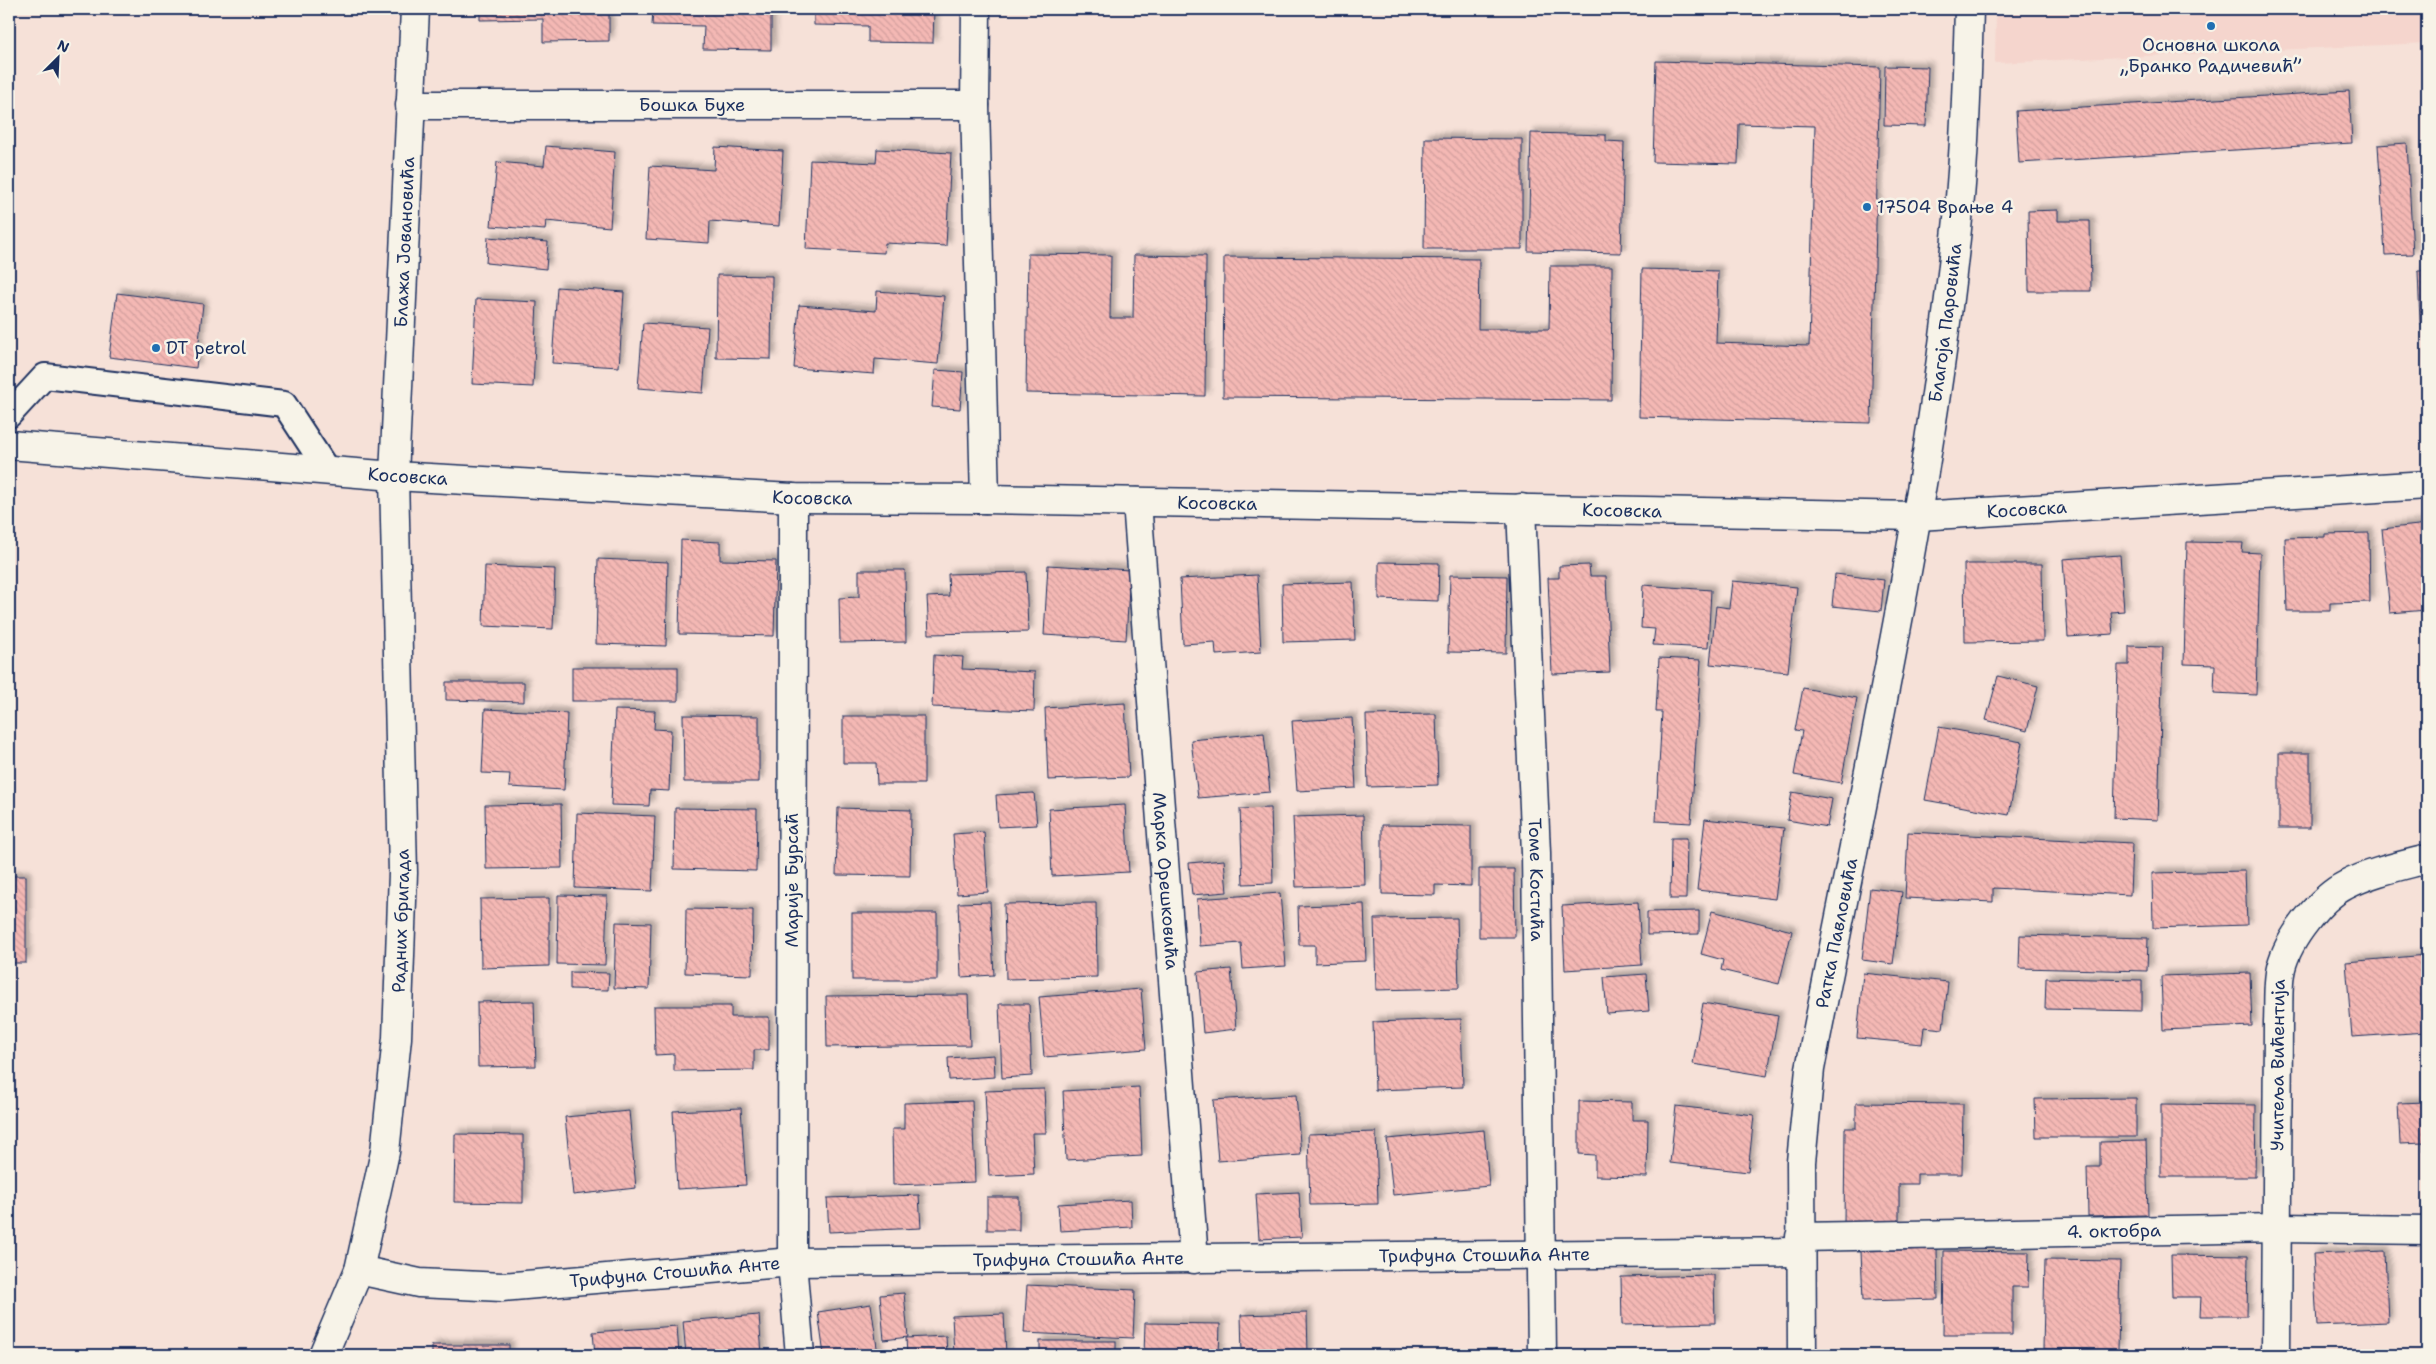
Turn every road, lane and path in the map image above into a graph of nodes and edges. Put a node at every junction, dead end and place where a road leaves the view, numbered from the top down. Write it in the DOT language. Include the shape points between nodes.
graph roads {
  1 [pos="415,9"];
  2 [pos="976,9"];
  3 [pos="1969,9"];
  4 [pos="410,105"];
  5 [pos="974,105"];
  6 [pos="9,415"];
  7 [pos="9,445"];
  8 [pos="327,470"];
  9 [pos="394,476"];
  10 [pos="2427,485"];
  11 [pos="793,498"];
  12 [pos="985,499"];
  13 [pos="1138,502"];
  14 [pos="1521,508"];
  15 [pos="1918,516"];
  16 [pos="2427,859"];
  17 [pos="2278,1228"];
  18 [pos="2427,1230"];
  19 [pos="1801,1245"];
  20 [pos="1540,1254"];
  21 [pos="1194,1259"];
  22 [pos="792,1262"];
  23 [pos="359,1270"];
  24 [pos="323,1355"];
  25 [pos="800,1355"];
  26 [pos="1542,1355"];
  27 [pos="1802,1355"];
  28 [pos="2276,1355"];
  1 -- 4 [label="street, Блажа Јовановића"];
  2 -- 5 [label="street"];
  3 -- 15 [label="street, Благоја Паровића" via="1958,217"];
  4 -- 5 [label="street, Бошка Бухе"];
  4 -- 9 [label="street, Блажа Јовановића"];
  5 -- 12 [label="street"];
  6 -- 8 [label="lane" via="45,376 284,404"];
  7 -- 8 [label="street, Косовска"];
  8 -- 9 [label="street, Косовска"];
  9 -- 11 [label="street, Косовска"];
  9 -- 23 [label="street, Радних бригада" via="403,873 397,1038 385,1152"];
  10 -- 15 [label="street, Косовска"];
  11 -- 12 [label="street, Косовска"];
  11 -- 22 [label="street, Марије Бурсаћ"];
  12 -- 13 [label="street, Косовска"];
  13 -- 14 [label="street, Косовска"];
  13 -- 21 [label="street, Марка Орешковића"];
  14 -- 15 [label="street, Косовска"];
  14 -- 20 [label="street, Томе Костића" via="1536,853"];
  15 -- 19 [label="street, Ратка Павловића" via="1810,1069 1801,1162"];
  16 -- 17 [label="street, Учитеља Вићентија" via="2345,885 2311,916 2295,937 2281,968"];
  17 -- 18 [label="street, 4. октобра"];
  17 -- 19 [label="street, 4. октобра"];
  17 -- 28 [label="street, Учитеља Вићентија"];
  19 -- 20 [label="street, Трифуна Стошића Анте"];
  19 -- 27 [label="street, Ратка Павловића"];
  20 -- 21 [label="street, Трифуна Стошића Анте"];
  20 -- 26 [label="street, Томе Костића"];
  21 -- 22 [label="street, Трифуна Стошића Анте"];
  22 -- 23 [label="street, Трифуна Стошића Анте" via="502,1287 419,1283"];
  22 -- 25 [label="street, Марије Бурсаћ"];
  23 -- 24 [label="street, Радних бригада"];
}
